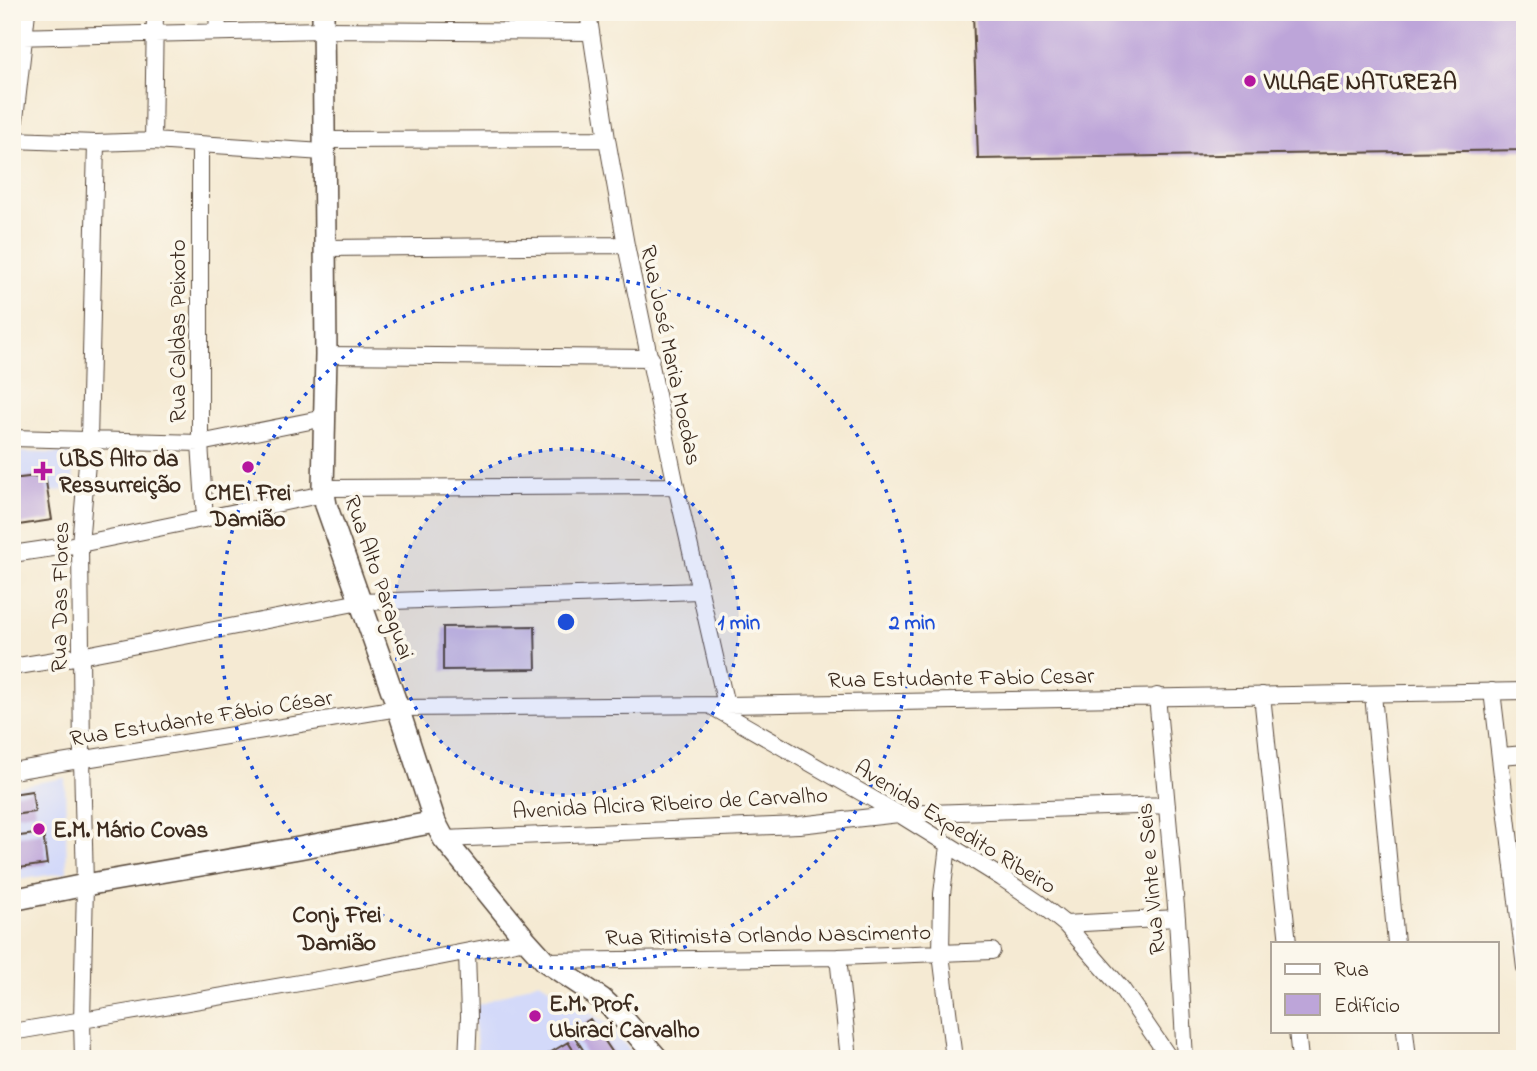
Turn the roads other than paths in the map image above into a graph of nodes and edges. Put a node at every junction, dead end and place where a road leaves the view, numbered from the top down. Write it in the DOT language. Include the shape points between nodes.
graph roads {
  1 [pos="27,12"];
  2 [pos="155,12"];
  3 [pos="217,12"];
  4 [pos="588,12"];
  5 [pos="323,21"];
  6 [pos="218,32"];
  7 [pos="591,32"];
  8 [pos="154,34"];
  9 [pos="18,37"];
  10 [pos="607,139"];
  11 [pos="12,140"];
  12 [pos="153,141"];
  13 [pos="96,143"];
  14 [pos="200,144"];
  15 [pos="12,146"];
  16 [pos="323,146"];
  17 [pos="626,245"];
  18 [pos="326,248"];
  19 [pos="326,355"];
  20 [pos="651,358"];
  21 [pos="325,418"];
  22 [pos="12,438"];
  23 [pos="89,440"];
  24 [pos="200,443"];
  25 [pos="676,486"];
  26 [pos="324,491"];
  27 [pos="205,519"];
  28 [pos="80,544"];
  29 [pos="12,554"];
  30 [pos="700,591"];
  31 [pos="360,601"];
  32 [pos="80,656"];
  33 [pos="12,667"];
  34 [pos="1492,691"];
  35 [pos="1525,691"];
  36 [pos="1373,694"];
  37 [pos="1262,695"];
  38 [pos="1157,696"];
  39 [pos="708,705"];
  40 [pos="726,705"];
  41 [pos="398,708"];
  42 [pos="1525,754"];
  43 [pos="1501,755"];
  44 [pos="82,759"];
  45 [pos="12,771"];
  46 [pos="1167,805"];
  47 [pos="899,814"];
  48 [pos="440,830"];
  49 [pos="948,846"];
  50 [pos="85,885"];
  51 [pos="12,900"];
  52 [pos="1522,917"];
  53 [pos="1177,918"];
  54 [pos="1065,924"];
  55 [pos="526,940"];
  56 [pos="1287,942"];
  57 [pos="1396,942"];
  58 [pos="992,951"];
  59 [pos="467,952"];
  60 [pos="941,954"];
  61 [pos="838,957"];
  62 [pos="545,961"];
  63 [pos="1525,968"];
  64 [pos="82,1021"];
  65 [pos="12,1032"];
  66 [pos="1297,1032"];
  67 [pos="1405,1032"];
  68 [pos="83,1059"];
  69 [pos="467,1059"];
  70 [pos="658,1059"];
  71 [pos="849,1059"];
  72 [pos="954,1059"];
  73 [pos="1170,1059"];
  74 [pos="1185,1059"];
  75 [pos="1300,1059"];
  76 [pos="1408,1059"];
  1 -- 9 [label="street"];
  2 -- 8 [label="street"];
  3 -- 6 [label="street"];
  4 -- 7 [label="street, Rua José Maria Moedas"];
  5 -- 6 [label="street"];
  5 -- 7 [label="street"];
  5 -- 16 [label="street, Rua Alto Paraguai"];
  6 -- 8 [label="street"];
  7 -- 10 [label="street, Rua José Maria Moedas"];
  8 -- 9 [label="street"];
  8 -- 12 [label="street"];
  9 -- 11 [label="street"];
  10 -- 16 [label="street"];
  10 -- 17 [label="street, Rua José Maria Moedas"];
  11 -- 13 [label="street"];
  11 -- 15 [label="street"];
  12 -- 13 [label="street"];
  12 -- 14 [label="street"];
  13 -- 23 [label="street, Rua Das Flores"];
  14 -- 16 [label="street"];
  14 -- 24 [label="street, Rua Caldas Peixoto"];
  16 -- 18 [label="street, Rua Alto Paraguai"];
  17 -- 18 [label="street"];
  17 -- 20 [label="street, Rua José Maria Moedas"];
  18 -- 19 [label="street, Rua Alto Paraguai"];
  19 -- 20 [label="street"];
  19 -- 21 [label="street, Rua Alto Paraguai"];
  20 -- 25 [label="street, Rua José Maria Moedas"];
  21 -- 24 [label="street"];
  21 -- 26 [label="street, Rua Alto Paraguai"];
  22 -- 23 [label="street"];
  23 -- 24 [label="street"];
  23 -- 28 [label="street, Rua Das Flores"];
  24 -- 27 [label="street, Rua Caldas Peixoto"];
  25 -- 26 [label="street"];
  25 -- 30 [label="street, Rua José Maria Moedas"];
  26 -- 27 [label="street"];
  26 -- 31 [label="street, Rua Alto Paraguai"];
  27 -- 28 [label="street"];
  28 -- 29 [label="street"];
  28 -- 32 [label="street, Rua Das Flores"];
  30 -- 31 [label="street"];
  30 -- 40 [label="street, Rua José Maria Moedas"];
  31 -- 32 [label="street"];
  31 -- 41 [label="street, Rua Alto Paraguai"];
  32 -- 33 [label="street"];
  32 -- 44 [label="street, Rua Das Flores"];
  34 -- 35 [label="street, Rua Estudante Fabio Cesar"];
  34 -- 36 [label="street, Rua Estudante Fabio Cesar"];
  34 -- 43 [label="street"];
  36 -- 37 [label="street, Rua Estudante Fabio Cesar"];
  36 -- 57 [label="street"];
  37 -- 38 [label="street, Rua Estudante Fabio Cesar"];
  37 -- 56 [label="street"];
  38 -- 40 [label="street, Rua Estudante Fabio Cesar"];
  38 -- 46 [label="street, Rua Vinte e Seis"];
  39 -- 40 [label="street, Rua Estudante Fabio Cesar"];
  39 -- 41 [label="street, Rua Estudante Fabio Cesar"];
  39 -- 47 [label="street, Avenida Expedito Ribeiro"];
  41 -- 44 [label="street, Rua Estudante Fábio César"];
  41 -- 48 [label="street, Rua Alto Paraguai"];
  42 -- 43 [label="street"];
  43 -- 52 [label="street"];
  44 -- 45 [label="street, Rua Estudante Fábio César"];
  44 -- 50 [label="street, Rua Das Flores"];
  46 -- 47 [label="street, Avenida Alcira Ribeiro de Carvalho"];
  46 -- 53 [label="street, Rua Vinte e Seis"];
  47 -- 48 [label="street, Avenida Alcira Ribeiro de Carvalho" via="799,825"];
  47 -- 49 [label="street, Avenida Expedito Ribeiro"];
  48 -- 50 [label="street, Avenida Alcira Ribeiro de Carvalho" via="299,848"];
  48 -- 55 [label="street, Rua Alto Paraguai"];
  49 -- 54 [label="street, Avenida Expedito Ribeiro"];
  49 -- 60 [label="street"];
  50 -- 51 [label="street, Avenida Alcira Ribeiro de Carvalho"];
  50 -- 64 [label="street, Rua Das Flores"];
  52 -- 63 [label="street"];
  53 -- 54 [label="street"];
  53 -- 74 [label="street, Rua Vinte e Seis"];
  54 -- 73 [label="street, Avenida Expedito Ribeiro" via="1122,989"];
  55 -- 59 [label="street"];
  55 -- 62 [label="street, Rua Alto Paraguai"];
  58 -- 60 [label="street, Rua Ritimista Orlando Nascimento"];
  59 -- 64 [label="street"];
  59 -- 69 [label="street"];
  60 -- 61 [label="street, Rua Ritimista Orlando Nascimento"];
  60 -- 72 [label="street"];
  61 -- 62 [label="street, Rua Ritimista Orlando Nascimento"];
  61 -- 71 [label="street"];
  62 -- 70 [label="street, Rua Alto Paraguai" via="602,999"];
  64 -- 65 [label="street"];
  64 -- 68 [label="street, Rua Das Flores"];
  66 -- 75 [label="street"];
  67 -- 76 [label="street"];
}
